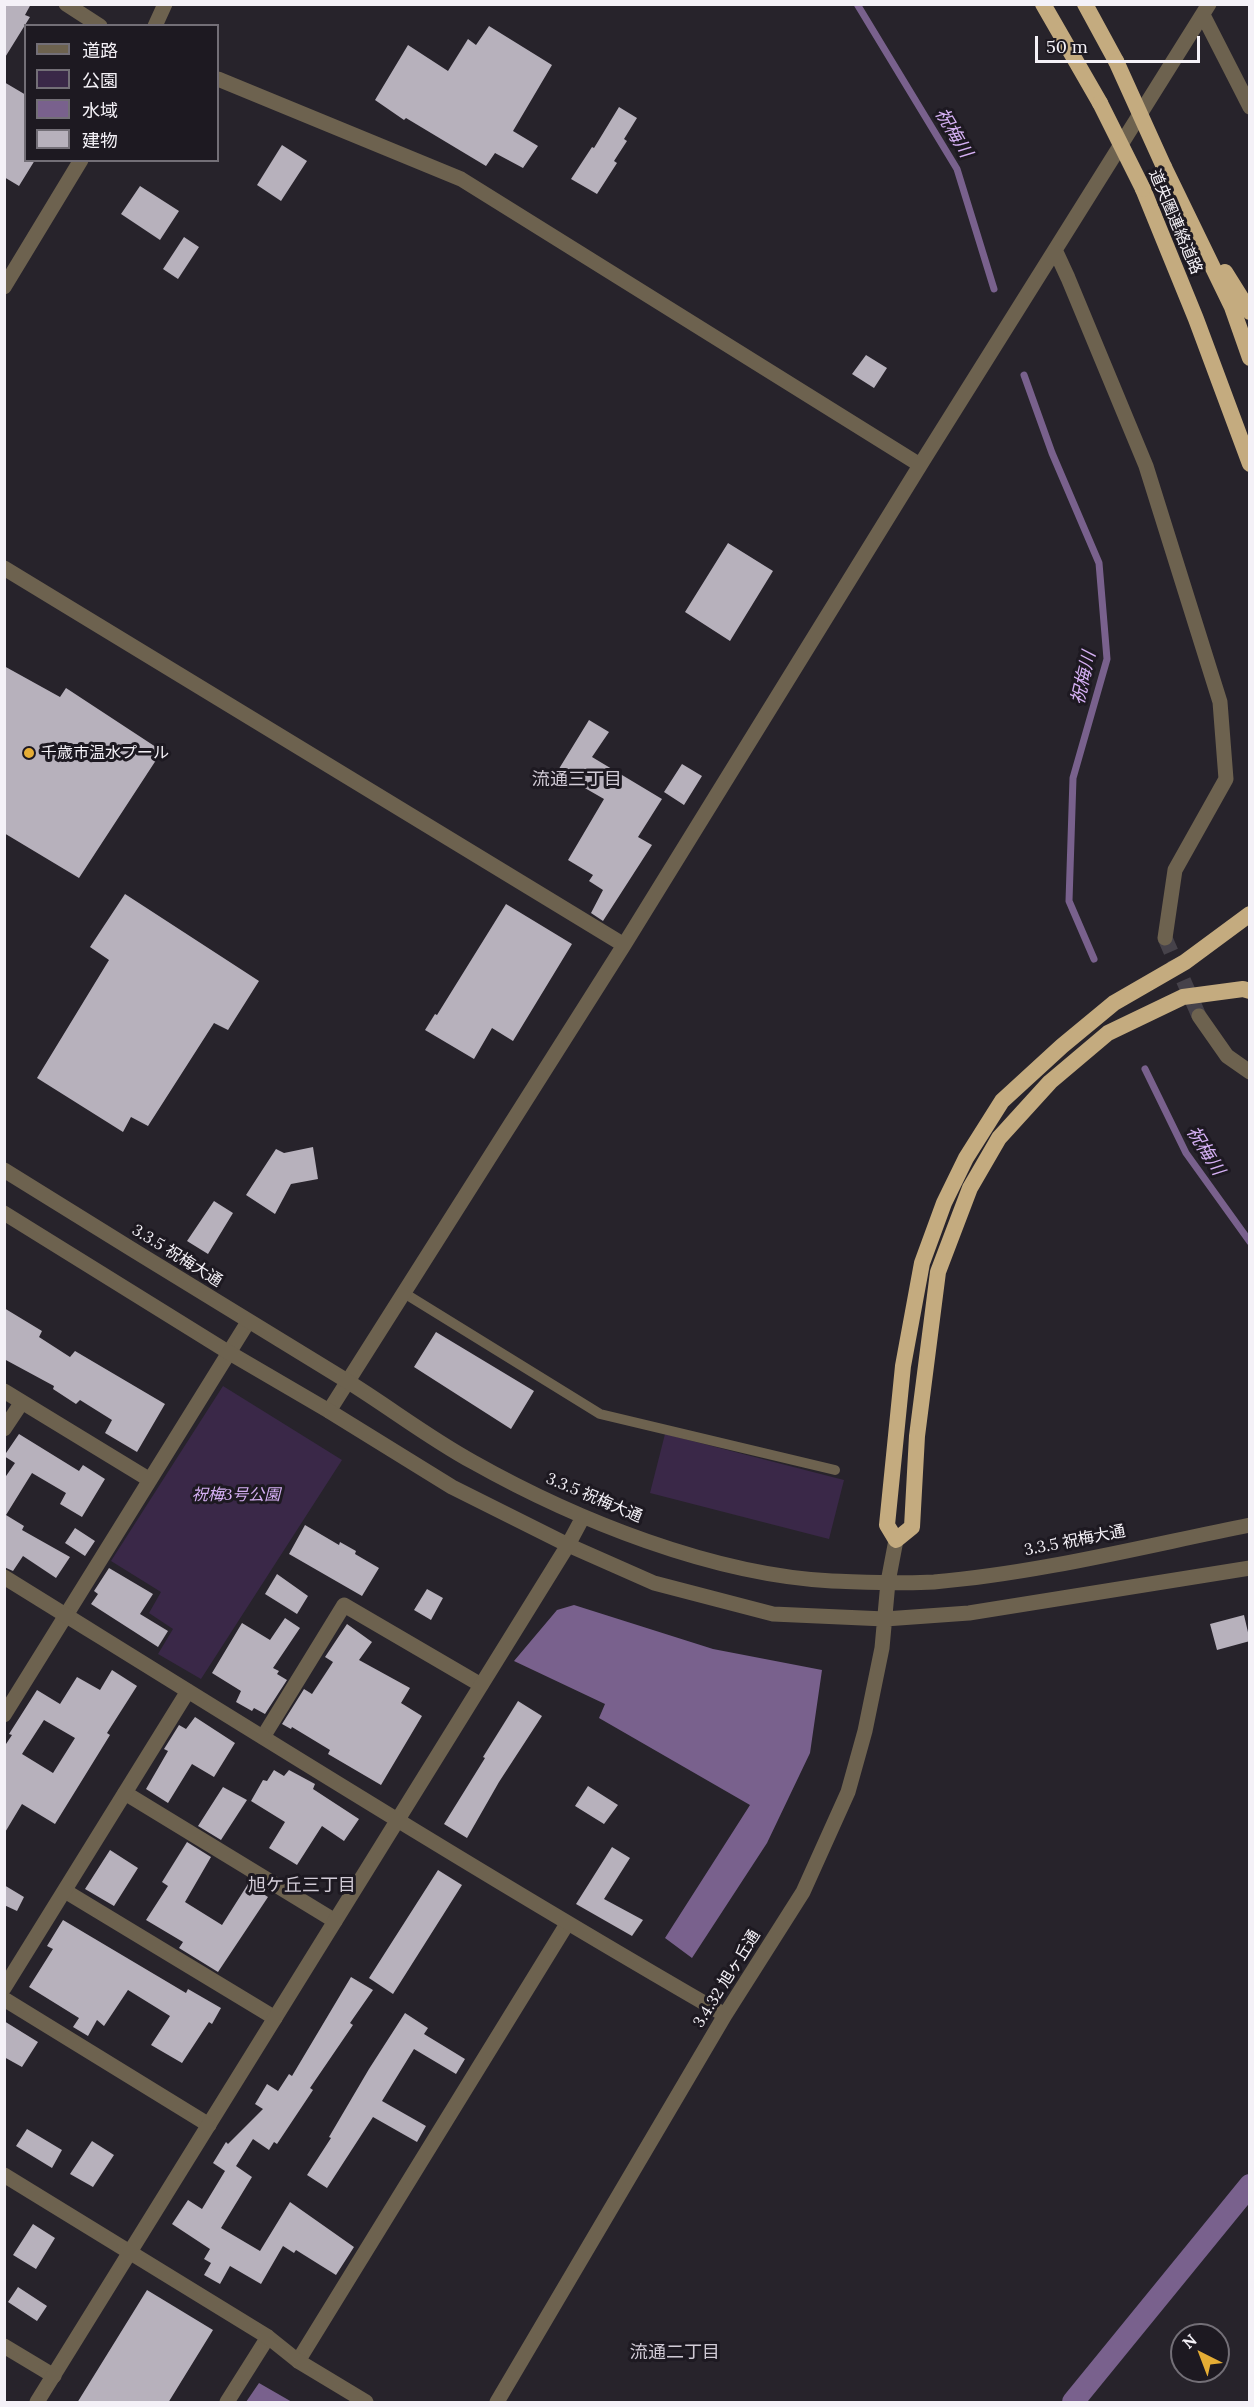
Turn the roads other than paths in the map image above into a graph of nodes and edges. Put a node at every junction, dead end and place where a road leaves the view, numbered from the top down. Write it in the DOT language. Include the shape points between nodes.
graph roads {
  1 [pos="66,4"];
  2 [pos="165,4"];
  3 [pos="1043,4"];
  4 [pos="1085,4"];
  5 [pos="1206,10"];
  6 [pos="97,24"];
  7 [pos="156,24"];
  8 [pos="219,79"];
  9 [pos="1250,107"];
  10 [pos="80,162"];
  11 [pos="1172,183"];
  12 [pos="1056,252"];
  13 [pos="4,287"];
  14 [pos="1250,312"];
  15 [pos="1250,358"];
  16 [pos="1250,464"];
  17 [pos="920,465"];
  18 [pos="4,568"];
  19 [pos="1250,914"];
  20 [pos="1165,938"];
  21 [pos="624,945"];
  22 [pos="1250,991"];
  23 [pos="1199,1016"];
  24 [pos="1250,1072"];
  25 [pos="4,1170"];
  26 [pos="4,1213"];
  27 [pos="404,1293"];
  28 [pos="248,1322"];
  29 [pos="228,1352"];
  30 [pos="348,1382"];
  31 [pos="4,1391"];
  32 [pos="22,1402"];
  33 [pos="329,1411"];
  34 [pos="4,1430"];
  35 [pos="835,1470"];
  36 [pos="150,1480"];
  37 [pos="583,1517"];
  38 [pos="1250,1525"];
  39 [pos="896,1540"];
  40 [pos="568,1545"];
  41 [pos="1250,1568"];
  42 [pos="4,1577"];
  43 [pos="888,1582"];
  44 [pos="66,1615"];
  45 [pos="885,1619"];
  46 [pos="481,1685"];
  47 [pos="188,1691"];
  48 [pos="4,1715"];
  49 [pos="263,1737"];
  50 [pos="125,1793"];
  51 [pos="397,1821"];
  52 [pos="65,1891"];
  53 [pos="335,1921"];
  54 [pos="567,1924"];
  55 [pos="4,1989"];
  56 [pos="4,1999"];
  57 [pos="725,2015"];
  58 [pos="275,2018"];
  59 [pos="209,2125"];
  60 [pos="4,2175"];
  61 [pos="130,2252"];
  62 [pos="268,2337"];
  63 [pos="4,2346"];
  64 [pos="298,2361"];
  65 [pos="54,2376"];
  66 [pos="37,2403"];
  67 [pos="227,2403"];
  68 [pos="366,2403"];
  69 [pos="497,2403"];
  1 -- 6 [label="street"];
  2 -- 7 [label="street"];
  3 -- 16 [label="highway, 道央圏連絡道路, bridge" via="1100,103 1143,189"];
  4 -- 11 [label="highway, 道央圏連絡道路, bridge"];
  5 -- 9 [label="street"];
  5 -- 12 [label="street"];
  8 -- 17 [label="street" via="461,179"];
  10 -- 13 [label="street"];
  11 -- 14 [label="highway"];
  11 -- 15 [label="highway, 道央圏連絡道路" via="1232,307"];
  12 -- 17 [label="street"];
  12 -- 20 [label="street" via="1146,466 1220,702 1227,780 1175,870"];
  17 -- 21 [label="street"];
  18 -- 21 [label="street"];
  19 -- 39 [label="highway" via="1185,962 1114,1003 1062,1046 1002,1101 966,1158 922,1263 903,1366 886,1525"];
  21 -- 27 [label="street"];
  22 -- 39 [label="highway" via="1183,997 1108,1033 1050,1082 999,1138 970,1188 938,1272 917,1436 912,1527"];
  23 -- 24 [label="street" via="1227,1056"];
  25 -- 28 [label="street, 3.3.5 祝梅大通"];
  26 -- 29 [label="street"];
  27 -- 30 [label="street"];
  27 -- 35 [label="lane" via="600,1414"];
  28 -- 29 [label="street"];
  28 -- 30 [label="street, 3.3.5 祝梅大通"];
  29 -- 33 [label="street"];
  29 -- 36 [label="street"];
  30 -- 33 [label="street"];
  30 -- 37 [label="street, 3.3.5 祝梅大通" via="472,1461"];
  31 -- 32 [label="street"];
  32 -- 34 [label="street"];
  32 -- 36 [label="street"];
  33 -- 40 [label="street" via="452,1488"];
  36 -- 44 [label="street"];
  37 -- 40 [label="street"];
  37 -- 43 [label="street, 3.3.5 祝梅大通" via="685,1554 786,1577"];
  38 -- 43 [label="street, 3.3.5 祝梅大通" via="1043,1566 933,1582"];
  39 -- 43 [label="street, 3.4.32 旭ヶ丘通"];
  40 -- 45 [label="street" via="654,1583 773,1614"];
  40 -- 46 [label="street"];
  41 -- 45 [label="street" via="969,1613"];
  42 -- 44 [label="street"];
  43 -- 45 [label="street, 3.4.32 旭ヶ丘通"];
  44 -- 47 [label="street"];
  44 -- 48 [label="street"];
  45 -- 57 [label="street, 3.4.32 旭ヶ丘通" via="865,1731 848,1792 803,1892"];
  46 -- 49 [label="street" via="344,1605"];
  46 -- 51 [label="street"];
  47 -- 49 [label="street"];
  47 -- 50 [label="street"];
  49 -- 51 [label="street"];
  50 -- 52 [label="street"];
  50 -- 53 [label="street"];
  51 -- 53 [label="street"];
  51 -- 54 [label="street"];
  52 -- 55 [label="street"];
  52 -- 58 [label="street"];
  53 -- 58 [label="street"];
  54 -- 57 [label="street"];
  54 -- 64 [label="street"];
  56 -- 59 [label="street"];
  57 -- 69 [label="street, 3.4.32 旭ヶ丘通"];
  58 -- 59 [label="street"];
  59 -- 61 [label="street"];
  60 -- 61 [label="street"];
  61 -- 62 [label="street"];
  61 -- 65 [label="street"];
  62 -- 64 [label="street"];
  62 -- 67 [label="street"];
  63 -- 65 [label="street"];
  64 -- 68 [label="street"];
  65 -- 66 [label="street"];
}
